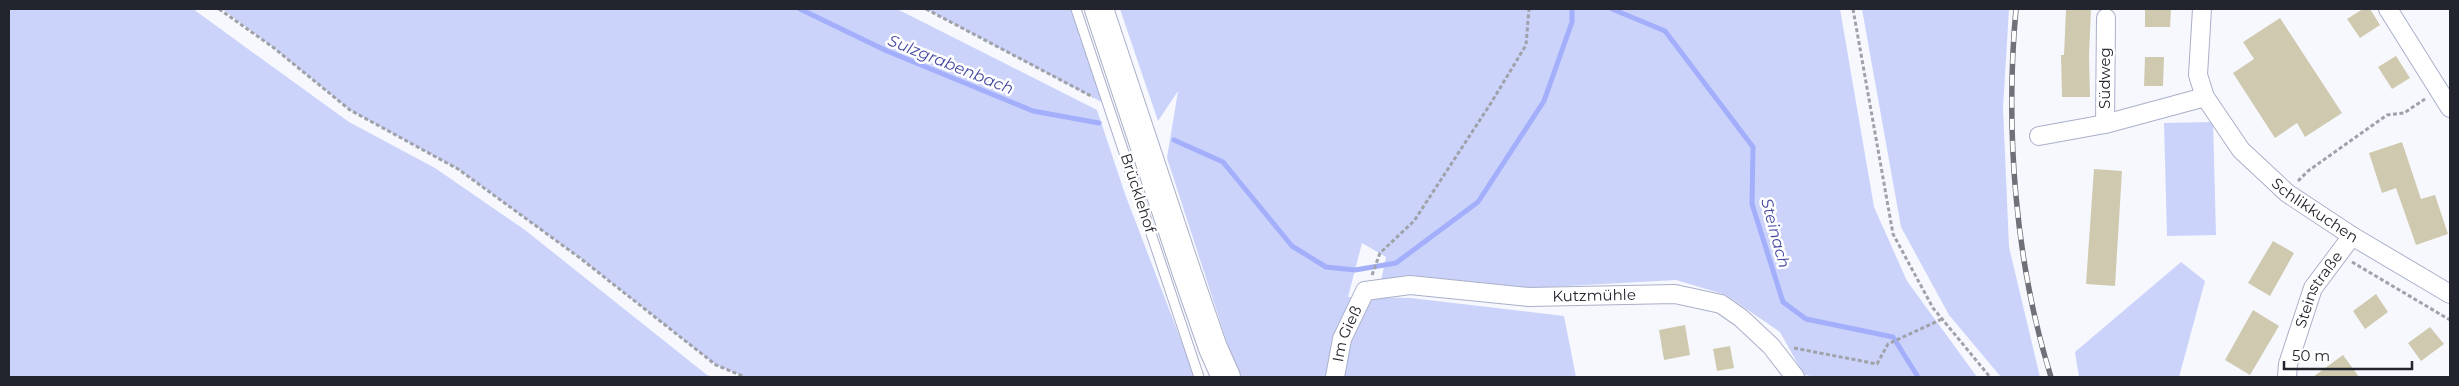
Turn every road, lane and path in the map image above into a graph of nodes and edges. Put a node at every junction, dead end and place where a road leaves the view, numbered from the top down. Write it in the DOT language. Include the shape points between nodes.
graph roads {
  1 [pos="219,9"];
  2 [pos="926,9"];
  3 [pos="1076,9"];
  4 [pos="1099,9"];
  5 [pos="1529,9"];
  6 [pos="1853,9"];
  7 [pos="2202,9"];
  8 [pos="2388,9"];
  9 [pos="2106,18"];
  10 [pos="2439,90"];
  11 [pos="2205,97"];
  12 [pos="1108,106"];
  13 [pos="2450,108"];
  14 [pos="2105,124"];
  15 [pos="2039,136"];
  16 [pos="2287,193"];
  17 [pos="2352,236"];
  18 [pos="1380,253"];
  19 [pos="2339,253"];
  20 [pos="1365,291"];
  21 [pos="2450,294"];
  22 [pos="1942,319"];
  23 [pos="2450,320"];
  24 [pos="1767,342"];
  25 [pos="745,377"];
  26 [pos="1199,377"];
  27 [pos="1226,377"];
  28 [pos="1335,377"];
  29 [pos="1795,377"];
  30 [pos="1990,377"];
  31 [pos="2287,377"];
  1 -- 25 [label="path" via="274,48 350,110 458,169 580,258 716,365"];
  2 -- 12 [label="path"];
  3 -- 12 [label="lane, Brücklehof"];
  4 -- 27 [label="main road" via="1190,282"];
  5 -- 18 [label="path" via="1526,45 1491,103 1414,221"];
  6 -- 22 [label="path" via="1893,234"];
  7 -- 11 [label="street, Schlikkuchen" via="2198,75"];
  8 -- 10 [label="street"];
  9 -- 14 [label="street, Südweg"];
  10 -- 13 [label="street"];
  10 -- 16 [label="path" via="2404,113 2387,115 2308,171"];
  11 -- 14 [label="street, Südweg"];
  11 -- 16 [label="street, Schlikkuchen" via="2241,150"];
  12 -- 26 [label="lane, Brücklehof"];
  14 -- 15 [label="street"];
  16 -- 17 [label="street, Schlikkuchen"];
  17 -- 19 [label="street, Steinstraße"];
  17 -- 21 [label="street, Schlikkuchen"];
  19 -- 23 [label="path"];
  19 -- 31 [label="street, Steinstraße" via="2313,288 2288,364"];
  20 -- 24 [label="street, Kutzmühle" via="1410,285 1529,297 1675,294 1721,304"];
  20 -- 28 [label="street, Im Gieß" via="1342,339"];
  22 -- 24 [label="path" via="1888,344 1877,364"];
  22 -- 30 [label="path"];
  24 -- 29 [label="street, Kutzmühle"];
}
